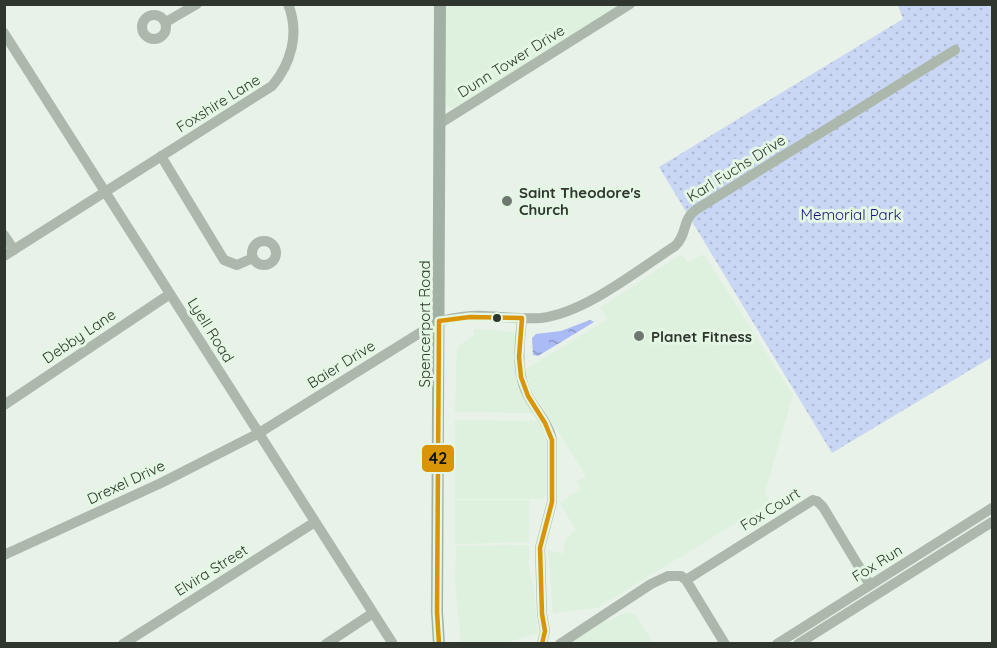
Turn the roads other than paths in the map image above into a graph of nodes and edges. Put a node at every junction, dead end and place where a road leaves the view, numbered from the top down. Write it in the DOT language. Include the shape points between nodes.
graph roads {
  1 [pos="197,4"];
  2 [pos="288,4"];
  3 [pos="440,4"];
  4 [pos="630,4"];
  5 [pos="166,22"];
  6 [pos="4,33"];
  7 [pos="955,50"];
  8 [pos="439,124"];
  9 [pos="161,156"];
  10 [pos="105,191"];
  11 [pos="4,235"];
  12 [pos="9,253"];
  13 [pos="253,258"];
  14 [pos="170,294"];
  15 [pos="522,318"];
  16 [pos="439,321"];
  17 [pos="4,405"];
  18 [pos="259,433"];
  19 [pos="993,508"];
  20 [pos="315,522"];
  21 [pos="993,522"];
  22 [pos="4,555"];
  23 [pos="686,580"];
  24 [pos="870,585"];
  25 [pos="373,613"];
  26 [pos="123,644"];
  27 [pos="326,644"];
  28 [pos="393,644"];
  29 [pos="439,644"];
  30 [pos="542,644"];
  31 [pos="560,644"];
  32 [pos="724,644"];
  33 [pos="777,644"];
  34 [pos="798,644"];
  1 -- 5 [label="street"];
  2 -- 9 [label="street, Foxshire Lane" via="293,25 291,51 276,81"];
  3 -- 8 [label="main road, Spencerport Road"];
  4 -- 8 [label="street, Dunn Tower Drive"];
  6 -- 10 [label="street, Lyell Road"];
  7 -- 15 [label="street, Karl Fuchs Drive" via="697,209 686,220 684,233 675,246 601,294 567,311"];
  8 -- 16 [label="main road, Spencerport Road"];
  9 -- 10 [label="street, Foxshire Lane"];
  9 -- 13 [label="street" via="224,260 237,265"];
  10 -- 12 [label="street, Foxshire Lane"];
  10 -- 14 [label="street, Lyell Road"];
  11 -- 12 [label="street"];
  14 -- 17 [label="street, Debby Lane"];
  14 -- 18 [label="street, Lyell Road"];
  15 -- 16 [label="street, Karl Fuchs Drive" via="483,315"];
  15 -- 30 [label="street" via="519,372 552,440 553,490 540,548 546,631"];
  16 -- 18 [label="street, Baier Drive"];
  16 -- 29 [label="main road, Spencerport Road"];
  18 -- 20 [label="street, Lyell Road"];
  18 -- 22 [label="street, Drexel Drive"];
  19 -- 24 [label="street, Fox Run"];
  20 -- 25 [label="street, Lyell Road"];
  20 -- 26 [label="street, Elvira Street"];
  21 -- 34 [label="street"];
  23 -- 24 [label="street, Fox Court" via="813,500 823,507"];
  23 -- 31 [label="street" via="668,576 651,584"];
  23 -- 32 [label="street"];
  24 -- 33 [label="street, Fox Run"];
  25 -- 27 [label="street"];
  25 -- 28 [label="street, Lyell Road"];
}
